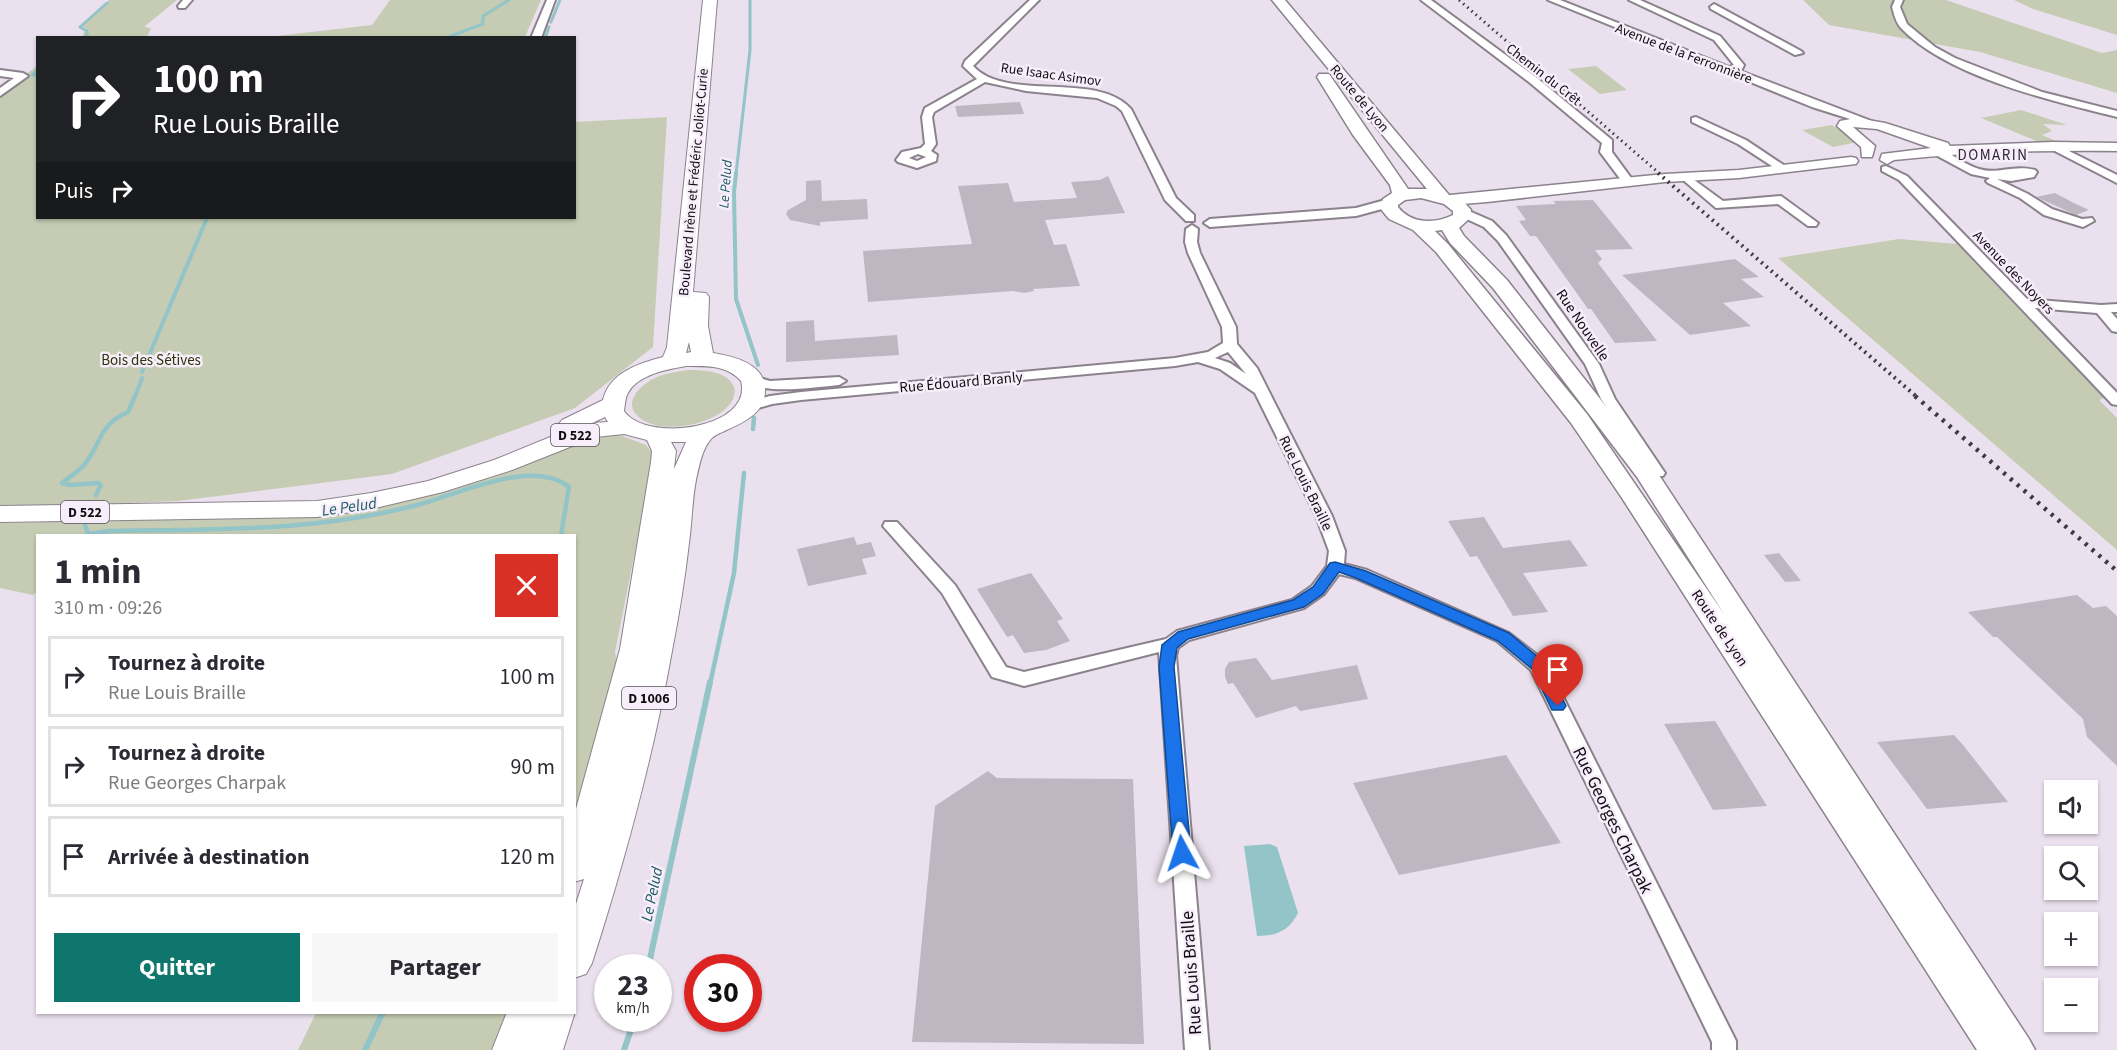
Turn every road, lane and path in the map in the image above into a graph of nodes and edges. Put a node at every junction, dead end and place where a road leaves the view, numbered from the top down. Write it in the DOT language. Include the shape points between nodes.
graph roads {
  1 [pos="551,0"];
  2 [pos="710,0"];
  3 [pos="728,0"];
  4 [pos="1035,0"];
  5 [pos="1271,0"];
  6 [pos="1278,0"];
  7 [pos="1425,0"];
  8 [pos="1552,0"];
  9 [pos="1633,0"];
  10 [pos="1899,0"];
  11 [pos="1714,18"];
  12 [pos="537,36"];
  13 [pos="1798,53"];
  14 [pos="1729,70"];
  15 [pos="0,73"];
  16 [pos="984,79"];
  17 [pos="0,93"];
  18 [pos="1816,105"];
  19 [pos="2117,114"];
  20 [pos="1696,120"];
  21 [pos="1869,123"];
  22 [pos="1844,126"];
  23 [pos="2053,146"];
  24 [pos="2117,147"];
  25 [pos="1934,149"];
  26 [pos="1867,150"];
  27 [pos="924,152"];
  28 [pos="1851,160"];
  29 [pos="1888,161"];
  30 [pos="1782,168"];
  31 [pos="1975,172"];
  32 [pos="1999,176"];
  33 [pos="1686,177"];
  34 [pos="2117,180"];
  35 [pos="1628,182"];
  36 [pos="1402,210"];
  37 [pos="1453,211"];
  38 [pos="2088,221"];
  39 [pos="1812,223"];
  40 [pos="1191,224"];
  41 [pos="2022,303"];
  42 [pos="2117,308"];
  43 [pos="2101,309"];
  44 [pos="2117,328"];
  45 [pos="1230,345"];
  46 [pos="1200,358"];
  47 [pos="703,359"];
  48 [pos="672,361"];
  49 [pos="1175,362"];
  50 [pos="753,381"];
  51 [pos="1263,393"];
  52 [pos="2117,401"];
  53 [pos="612,405"];
  54 [pos="748,407"];
  55 [pos="626,427"];
  56 [pos="706,432"];
  57 [pos="656,436"];
  58 [pos="1657,473"];
  59 [pos="170,510"];
  60 [pos="0,514"];
  61 [pos="891,526"];
  62 [pos="1335,567"];
  63 [pos="1170,645"];
  64 [pos="576,863"];
  65 [pos="576,957"];
  66 [pos="524,1014"];
  67 [pos="556,1014"];
  68 [pos="511,1050"];
  69 [pos="544,1050"];
  70 [pos="1197,1050"];
  71 [pos="1724,1050"];
  72 [pos="1997,1050"];
  73 [pos="2017,1050"];
  1 -- 12 [label="street"];
  2 -- 48 [label="main road, Boulevard Irène et Frédéric Joliot-Curie" via="678,347"];
  3 -- 47 [label="main road, Boulevard Irène et Frédéric Joliot-Curie" via="697,326"];
  4 -- 16 [label="street, Rue Isaac Asimov" via="970,60 970,71"];
  5 -- 36 [label="main road, Route de Lyon" via="1398,185"];
  6 -- 37 [label="main road, Route de Lyon"];
  7 -- 35 [label="street, Chemin du Crêt" via="1608,142 1606,152"];
  8 -- 14 [label="street, Avenue de la Ferronnière"];
  9 -- 11 [label="street"];
  10 -- 19 [label="street" via="1896,7 1903,25 1940,54 2038,94"];
  11 -- 13 [label="street"];
  11 -- 14 [label="street" via="1739,65"];
  14 -- 18 [label="street, Avenue de la Ferronnière"];
  15 -- 17 [label="street" via="23,76"];
  16 -- 27 [label="street, Rue Isaac Asimov" via="929,110 931,144"];
  16 -- 40 [label="street, Rue Isaac Asimov" via="1097,94 1116,101 1126,109 1171,200"];
  18 -- 21 [label="street, Avenue de la Ferronnière"];
  18 -- 22 [label="street, Avenue de la Ferronnière"];
  20 -- 30 [label="street" via="1742,142"];
  21 -- 22 [label="street, Avenue de la Ferronnière" via="1852,122"];
  21 -- 25 [label="street, Avenue de la Ferronnière"];
  22 -- 26 [label="street, Avenue de la Ferronnière"];
  23 -- 24 [label="street"];
  23 -- 25 [label="street"];
  23 -- 34 [label="street"];
  25 -- 29 [label="street"];
  25 -- 31 [label="street"];
  26 -- 28 [label="street"];
  26 -- 29 [label="street"];
  28 -- 29 [label="street" via="1871,169"];
  28 -- 30 [label="street"];
  29 -- 41 [label="street, Avenue des Noyers"];
  30 -- 33 [label="street"];
  31 -- 32 [label="street"];
  31 -- 38 [label="street" via="2048,212 2083,223"];
  33 -- 35 [label="street"];
  33 -- 39 [label="street" via="1720,205 1781,200"];
  35 -- 37 [label="street" via="1487,198"];
  36 -- 37 [label="main road"];
  36 -- 37 [label="main road" via="1421,193"];
  36 -- 40 [label="street" via="1210,223 1202,218"];
  36 -- 72 [label="main road, Route de Lyon" via="1442,248 1579,419"];
  37 -- 58 [label="street, Rue Nouvelle" via="1494,230 1502,238 1592,364 1618,417"];
  37 -- 73 [label="main road, Route de Lyon" via="1450,228 1456,239 1500,284 1647,474"];
  40 -- 45 [label="street" via="1194,253 1229,327"];
  41 -- 43 [label="street"];
  41 -- 52 [label="street, Avenue des Noyers"];
  42 -- 43 [label="street"];
  43 -- 44 [label="street"];
  45 -- 46 [label="street, Rue Édouard Branly"];
  45 -- 51 [label="street, Rue Louis Braille" via="1250,368"];
  46 -- 49 [label="street, Rue Édouard Branly"];
  46 -- 51 [label="street, Rue Louis Braille" via="1240,374"];
  47 -- 48 [label="main road"];
  47 -- 50 [label="main road" via="729,363"];
  48 -- 53 [label="main road" via="624,383"];
  49 -- 50 [label="street, Rue Édouard Branly" via="802,384 769,385"];
  49 -- 54 [label="street, Rue Édouard Branly" via="801,396"];
  50 -- 54 [label="main road" via="755,389"];
  51 -- 62 [label="street, Rue Louis Braille" via="1332,533 1337,551"];
  53 -- 55 [label="main road"];
  53 -- 59 [label="main road, D 522" via="565,428 430,474 320,495"];
  54 -- 56 [label="main road" via="723,426"];
  55 -- 57 [label="main road"];
  55 -- 59 [label="main road, D 522" via="593,430 470,477 371,501 316,509"];
  56 -- 57 [label="main road"];
  56 -- 65 [label="main road, D 1006" via="690,456 682,491 656,669 621,817"];
  57 -- 64 [label="main road, D 1006" via="664,451 642,607 628,674"];
  59 -- 60 [label="main road, D 522"];
  61 -- 63 [label="street" via="949,589 999,672 1024,679"];
  62 -- 63 [label="street" via="1318,590 1298,604 1183,635"];
  62 -- 71 [label="street, Rue Georges Charpak" via="1361,574 1503,637 1538,666 1724,1041"];
  63 -- 70 [label="street, Rue Louis Braille" via="1166,667"];
  66 -- 68 [label="main road"];
  67 -- 69 [label="main road"];
}
